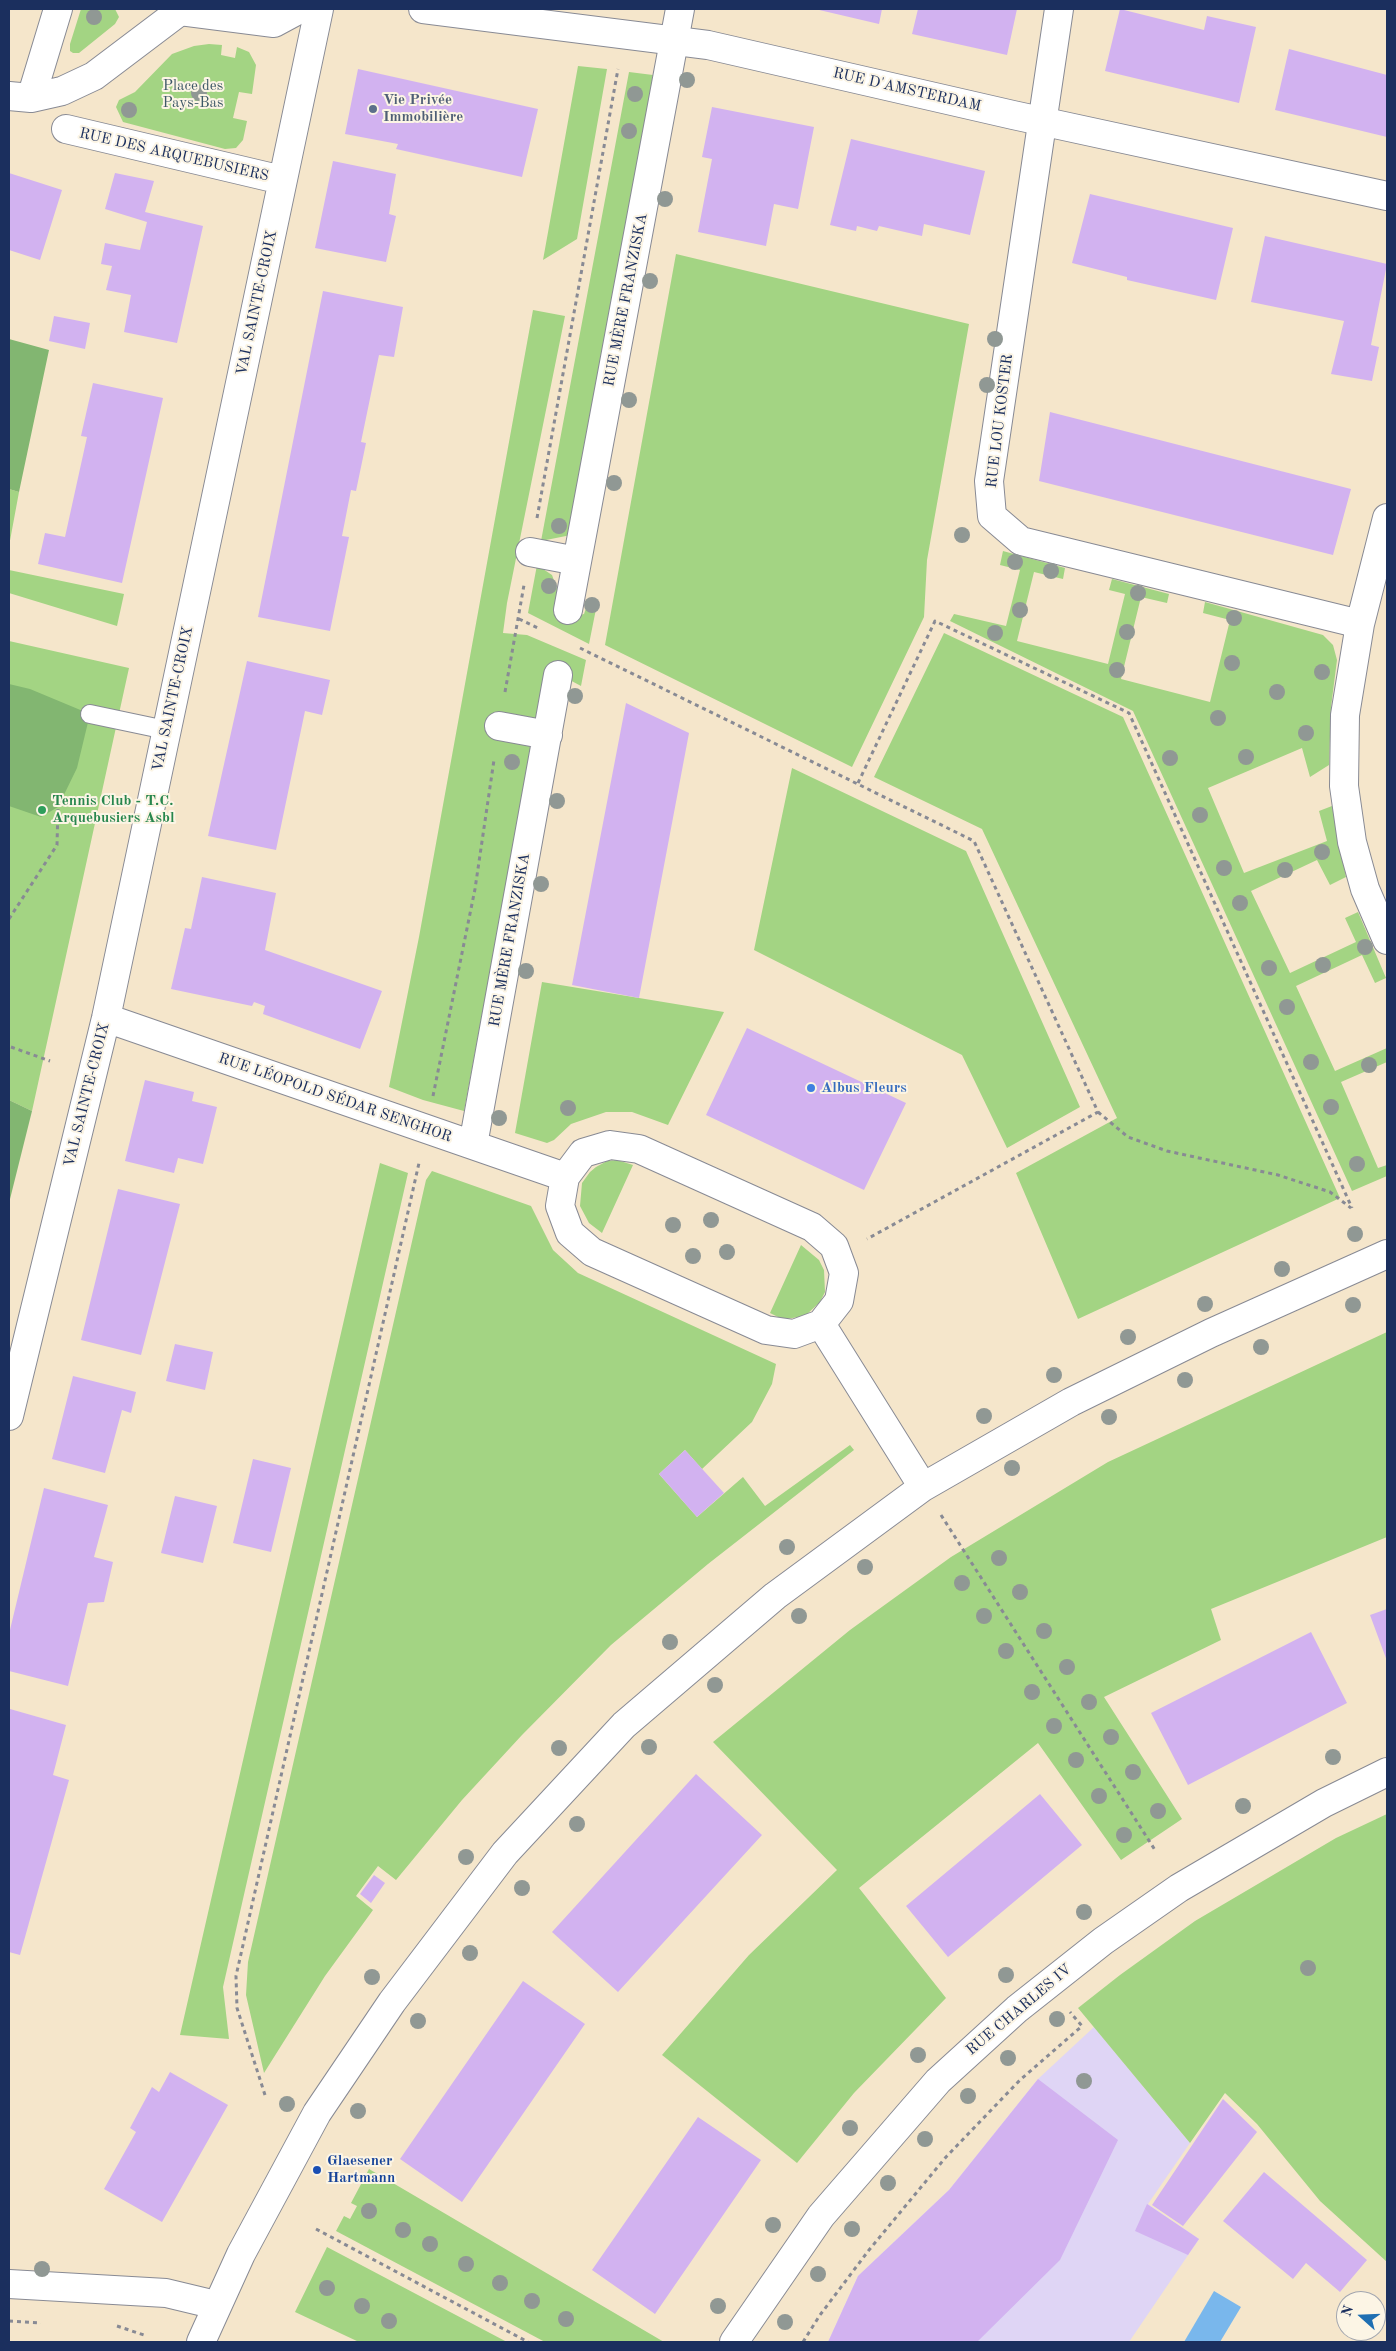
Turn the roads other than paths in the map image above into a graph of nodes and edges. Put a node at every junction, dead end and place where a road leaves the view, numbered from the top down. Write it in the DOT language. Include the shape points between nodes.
graph roads {
  1 [pos="58,9"];
  2 [pos="300,9"];
  3 [pos="319,9"];
  4 [pos="423,9"];
  5 [pos="680,9"];
  6 [pos="1059,9"];
  7 [pos="177,10"];
  8 [pos="674,40"];
  9 [pos="20,97"];
  10 [pos="1042,121"];
  11 [pos="66,128"];
  12 [pos="282,180"];
  13 [pos="1387,196"];
  14 [pos="1387,518"];
  15 [pos="530,552"];
  16 [pos="577,561"];
  17 [pos="568,610"];
  18 [pos="1360,624"];
  19 [pos="558,675"];
  20 [pos="90,714"];
  21 [pos="499,726"];
  22 [pos="166,730"];
  23 [pos="548,735"];
  24 [pos="1387,940"];
  25 [pos="106,1018"];
  26 [pos="473,1146"];
  27 [pos="565,1177"];
  28 [pos="1387,1254"];
  29 [pos="821,1324"];
  30 [pos="9,1416"];
  31 [pos="923,1487"];
  32 [pos="1387,1772"];
  33 [pos="9,2284"];
  34 [pos="216,2305"];
  35 [pos="201,2342"];
  36 [pos="734,2342"];
  1 -- 9 [label="street"];
  2 -- 7 [label="street" via="274,23"];
  3 -- 12 [label="street, VAL SAINTE-CROIX"];
  4 -- 8 [label="street, RUE D'AMSTERDAM"];
  5 -- 8 [label="street, RUE MÈRE FRANZISKA"];
  6 -- 10 [label="street, RUE LOU KOSTER"];
  7 -- 9 [label="street" via="94,76 62,91"];
  8 -- 10 [label="street, RUE D'AMSTERDAM"];
  8 -- 16 [label="street, RUE MÈRE FRANZISKA"];
  10 -- 13 [label="street, RUE D'AMSTERDAM"];
  10 -- 18 [label="street, RUE LOU KOSTER" via="989,481 992,516 1021,541"];
  11 -- 12 [label="street, RUE DES ARQUEBUSIERS"];
  12 -- 22 [label="street, VAL SAINTE-CROIX"];
  14 -- 18 [label="street"];
  15 -- 16 [label="street"];
  16 -- 17 [label="street, RUE MÈRE FRANZISKA"];
  18 -- 24 [label="street" via="1345,715 1344,786 1352,842 1365,889"];
  19 -- 23 [label="street, RUE MÈRE FRANZISKA"];
  20 -- 22 [label="lane"];
  21 -- 23 [label="street"];
  22 -- 25 [label="street, VAL SAINTE-CROIX"];
  23 -- 26 [label="street, RUE MÈRE FRANZISKA"];
  25 -- 26 [label="street, RUE LÉOPOLD SÉDAR SENGHOR"];
  25 -- 30 [label="street, VAL SAINTE-CROIX"];
  26 -- 27 [label="street, RUE LÉOPOLD SÉDAR SENGHOR"];
  27 -- 29 [label="street" via="560,1206 570,1233 592,1252 766,1330 794,1334"];
  27 -- 29 [label="street" via="583,1153 610,1145 639,1149 812,1227 834,1246 844,1273 839,1301"];
  28 -- 31 [label="street" via="1211,1333 1071,1402"];
  29 -- 31 [label="street"];
  31 -- 34 [label="street" via="775,1596 624,1725 505,1853 392,2002 317,2113"];
  32 -- 36 [label="street, RUE CHARLES IV" via="1324,1803 1179,1888 1103,1941 1017,2009 938,2080 821,2216"];
  33 -- 34 [label="street" via="166,2293"];
  34 -- 35 [label="street"];
}
